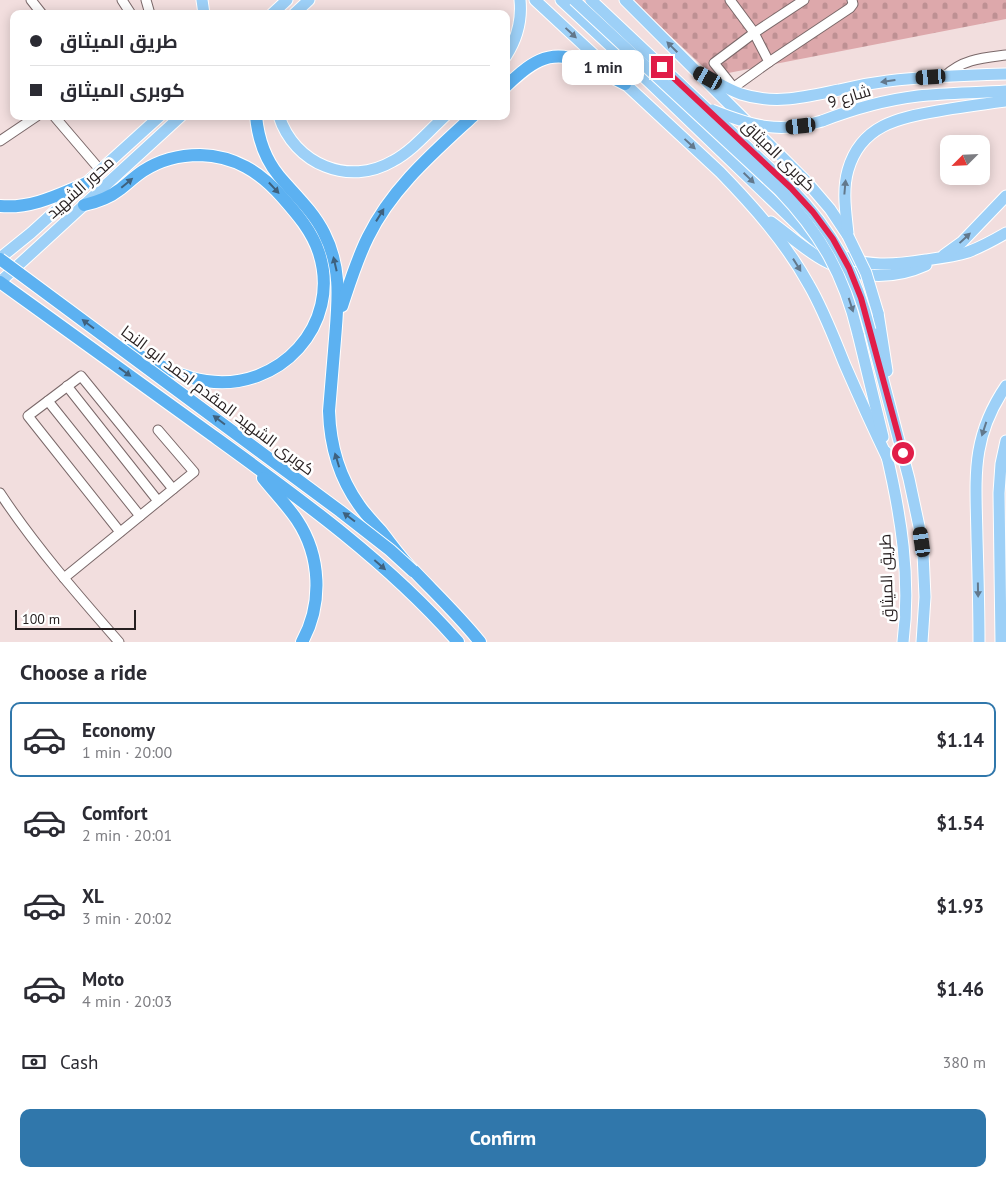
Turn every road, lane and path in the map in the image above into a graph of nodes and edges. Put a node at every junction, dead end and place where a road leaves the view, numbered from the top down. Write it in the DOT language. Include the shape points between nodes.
graph roads {
  1 [pos="31,0"];
  2 [pos="287,0"];
  3 [pos="309,0"];
  4 [pos="520,0"];
  5 [pos="535,0"];
  6 [pos="561,0"];
  7 [pos="574,0"];
  8 [pos="591,0"];
  9 [pos="625,0"];
  10 [pos="730,0"];
  11 [pos="804,0"];
  12 [pos="854,1"];
  13 [pos="39,10"];
  14 [pos="276,10"];
  15 [pos="298,10"];
  16 [pos="754,33"];
  17 [pos="510,49"];
  18 [pos="1006,55"];
  19 [pos="769,62"];
  20 [pos="696,71"];
  21 [pos="1006,74"];
  22 [pos="945,76"];
  23 [pos="510,82"];
  24 [pos="626,84"];
  25 [pos="733,89"];
  26 [pos="1006,91"];
  27 [pos="1006,101"];
  28 [pos="705,108"];
  29 [pos="31,120"];
  30 [pos="57,120"];
  31 [pos="156,120"];
  32 [pos="178,120"];
  33 [pos="257,120"];
  34 [pos="280,120"];
  35 [pos="441,120"];
  36 [pos="469,120"];
  37 [pos="0,141"];
  38 [pos="101,170"];
  39 [pos="89,182"];
  40 [pos="1006,196"];
  41 [pos="84,205"];
  42 [pos="0,206"];
  43 [pos="754,209"];
  44 [pos="1006,233"];
  45 [pos="848,236"];
  46 [pos="0,258"];
  47 [pos="940,258"];
  48 [pos="0,282"];
  49 [pos="336,325"];
  50 [pos="117,345"];
  51 [pos="67,386"];
  52 [pos="1006,386"];
  53 [pos="48,401"];
  54 [pos="890,405"];
  55 [pos="158,430"];
  56 [pos="1006,441"];
  57 [pos="888,459"];
  58 [pos="248,461"];
  59 [pos="173,489"];
  60 [pos="0,493"];
  61 [pos="158,501"];
  62 [pos="899,513"];
  63 [pos="140,516"];
  64 [pos="120,532"];
  65 [pos="413,571"];
  66 [pos="64,578"];
  67 [pos="119,642"];
  68 [pos="302,642"];
  69 [pos="458,642"];
  70 [pos="480,642"];
  71 [pos="903,642"];
  72 [pos="922,642"];
  73 [pos="979,642"];
  74 [pos="1001,642"];
  1 -- 13 [label="street"];
  2 -- 14 [label="main road"];
  3 -- 15 [label="main road"];
  4 -- 17 [label="main road" via="519,27"];
  5 -- 24 [label="main road, one-way"];
  6 -- 47 [label="main road, one-way" via="822,246 849,259 878,264"];
  7 -- 57 [label="main road, كوبرى الميثاق, one-way, bridge" via="779,190 815,232 834,264 848,298"];
  8 -- 28 [label="main road, كوبرى الميثاق, bridge"];
  20 -- 9 [label="main road, one-way"];
  10 -- 16 [label="street"];
  11 -- 16 [label="street"];
  12 -- 19 [label="street" via="850,8"];
  16 -- 19 [label="street"];
  16 -- 25 [label="street" via="714,63"];
  18 -- 22 [label="street" via="971,60"];
  19 -- 25 [label="street"];
  20 -- 25 [label="main road"];
  20 -- 45 [label="main road" via="806,181"];
  21 -- 22 [label="main road"];
  22 -- 25 [label="main road, one-way" via="888,81 783,100 762,99"];
  23 -- 24 [label="highway" via="535,62 561,56 580,61"];
  24 -- 43 [label="main road, one-way" via="720,172"];
  26 -- 28 [label="main road, شارع 9, bridge" via="900,99 790,128 746,123"];
  45 -- 27 [label="main road, one-way" via="845,197 848,170 855,153 872,133 887,123 904,118"];
  28 -- 54 [label="main road, كوبرى الميثاق, bridge" via="808,206 841,253 861,298"];
  29 -- 37 [label="street"];
  30 -- 38 [label="street"];
  31 -- 38 [label="main road, محور الشهيد"];
  32 -- 41 [label="main road, محور الشهيد"];
  49 -- 33 [label="highway, one-way" via="337,276 329,244 319,223 267,158"];
  34 -- 35 [label="main road" via="289,138 308,158 333,169 360,172 378,168 402,156"];
  49 -- 36 [label="highway, one-way" via="361,251 384,209 414,171"];
  38 -- 39 [label="main road, محور الشهيد"];
  39 -- 42 [label="highway" via="34,203"];
  39 -- 46 [label="main road, محور الشهيد"];
  47 -- 40 [label="main road, one-way" via="962,242"];
  41 -- 48 [label="main road, محور الشهيد"];
  41 -- 50 [label="highway, one-way, bridge" via="114,193 143,171 165,161 200,155 220,157 248,167 272,185 306,225 322,265 323,298 307,338 293,354 262,374 227,382 206,381 186,376"];
  43 -- 47 [label="main road" via="816,256 857,274 890,275"];
  43 -- 57 [label="main road, one-way" via="789,252 809,284"];
  44 -- 47 [label="main road" via="968,252"];
  45 -- 54 [label="main road, bridge" via="866,273 878,313"];
  50 -- 46 [label="highway, كوبرى الشهيد المقدم احمد ابو النجا, one-way, bridge"];
  48 -- 58 [label="highway, كوبرى الشهيد المقدم احمد ابو النجا, one-way"];
  65 -- 49 [label="highway, one-way" via="359,506 337,461 330,411"];
  65 -- 50 [label="highway, كوبرى الشهيد المقدم احمد ابو النجا, one-way, bridge" via="366,530"];
  51 -- 53 [label="street"];
  51 -- 59 [label="street" via="82,376"];
  51 -- 61 [label="street"];
  52 -- 73 [label="main road, one-way" via="987,420 977,462"];
  53 -- 63 [label="street"];
  53 -- 64 [label="street" via="28,416"];
  54 -- 72 [label="main road" via="922,546 925,597"];
  55 -- 59 [label="street" via="194,472"];
  56 -- 74 [label="main road" via="999,493"];
  57 -- 62 [label="main road, كوبرى الميثاق"];
  58 -- 68 [label="highway" via="298,521 312,551 316,596 312,618"];
  58 -- 69 [label="highway, كوبرى الشهيد المقدم احمد ابو النجا, one-way" via="339,530 403,586"];
  59 -- 61 [label="street"];
  60 -- 66 [label="street"];
  61 -- 63 [label="street"];
  62 -- 71 [label="main road, طريق الميثاق" via="906,574"];
  63 -- 64 [label="street"];
  64 -- 66 [label="street"];
  65 -- 70 [label="highway"];
  66 -- 67 [label="street"];
}
